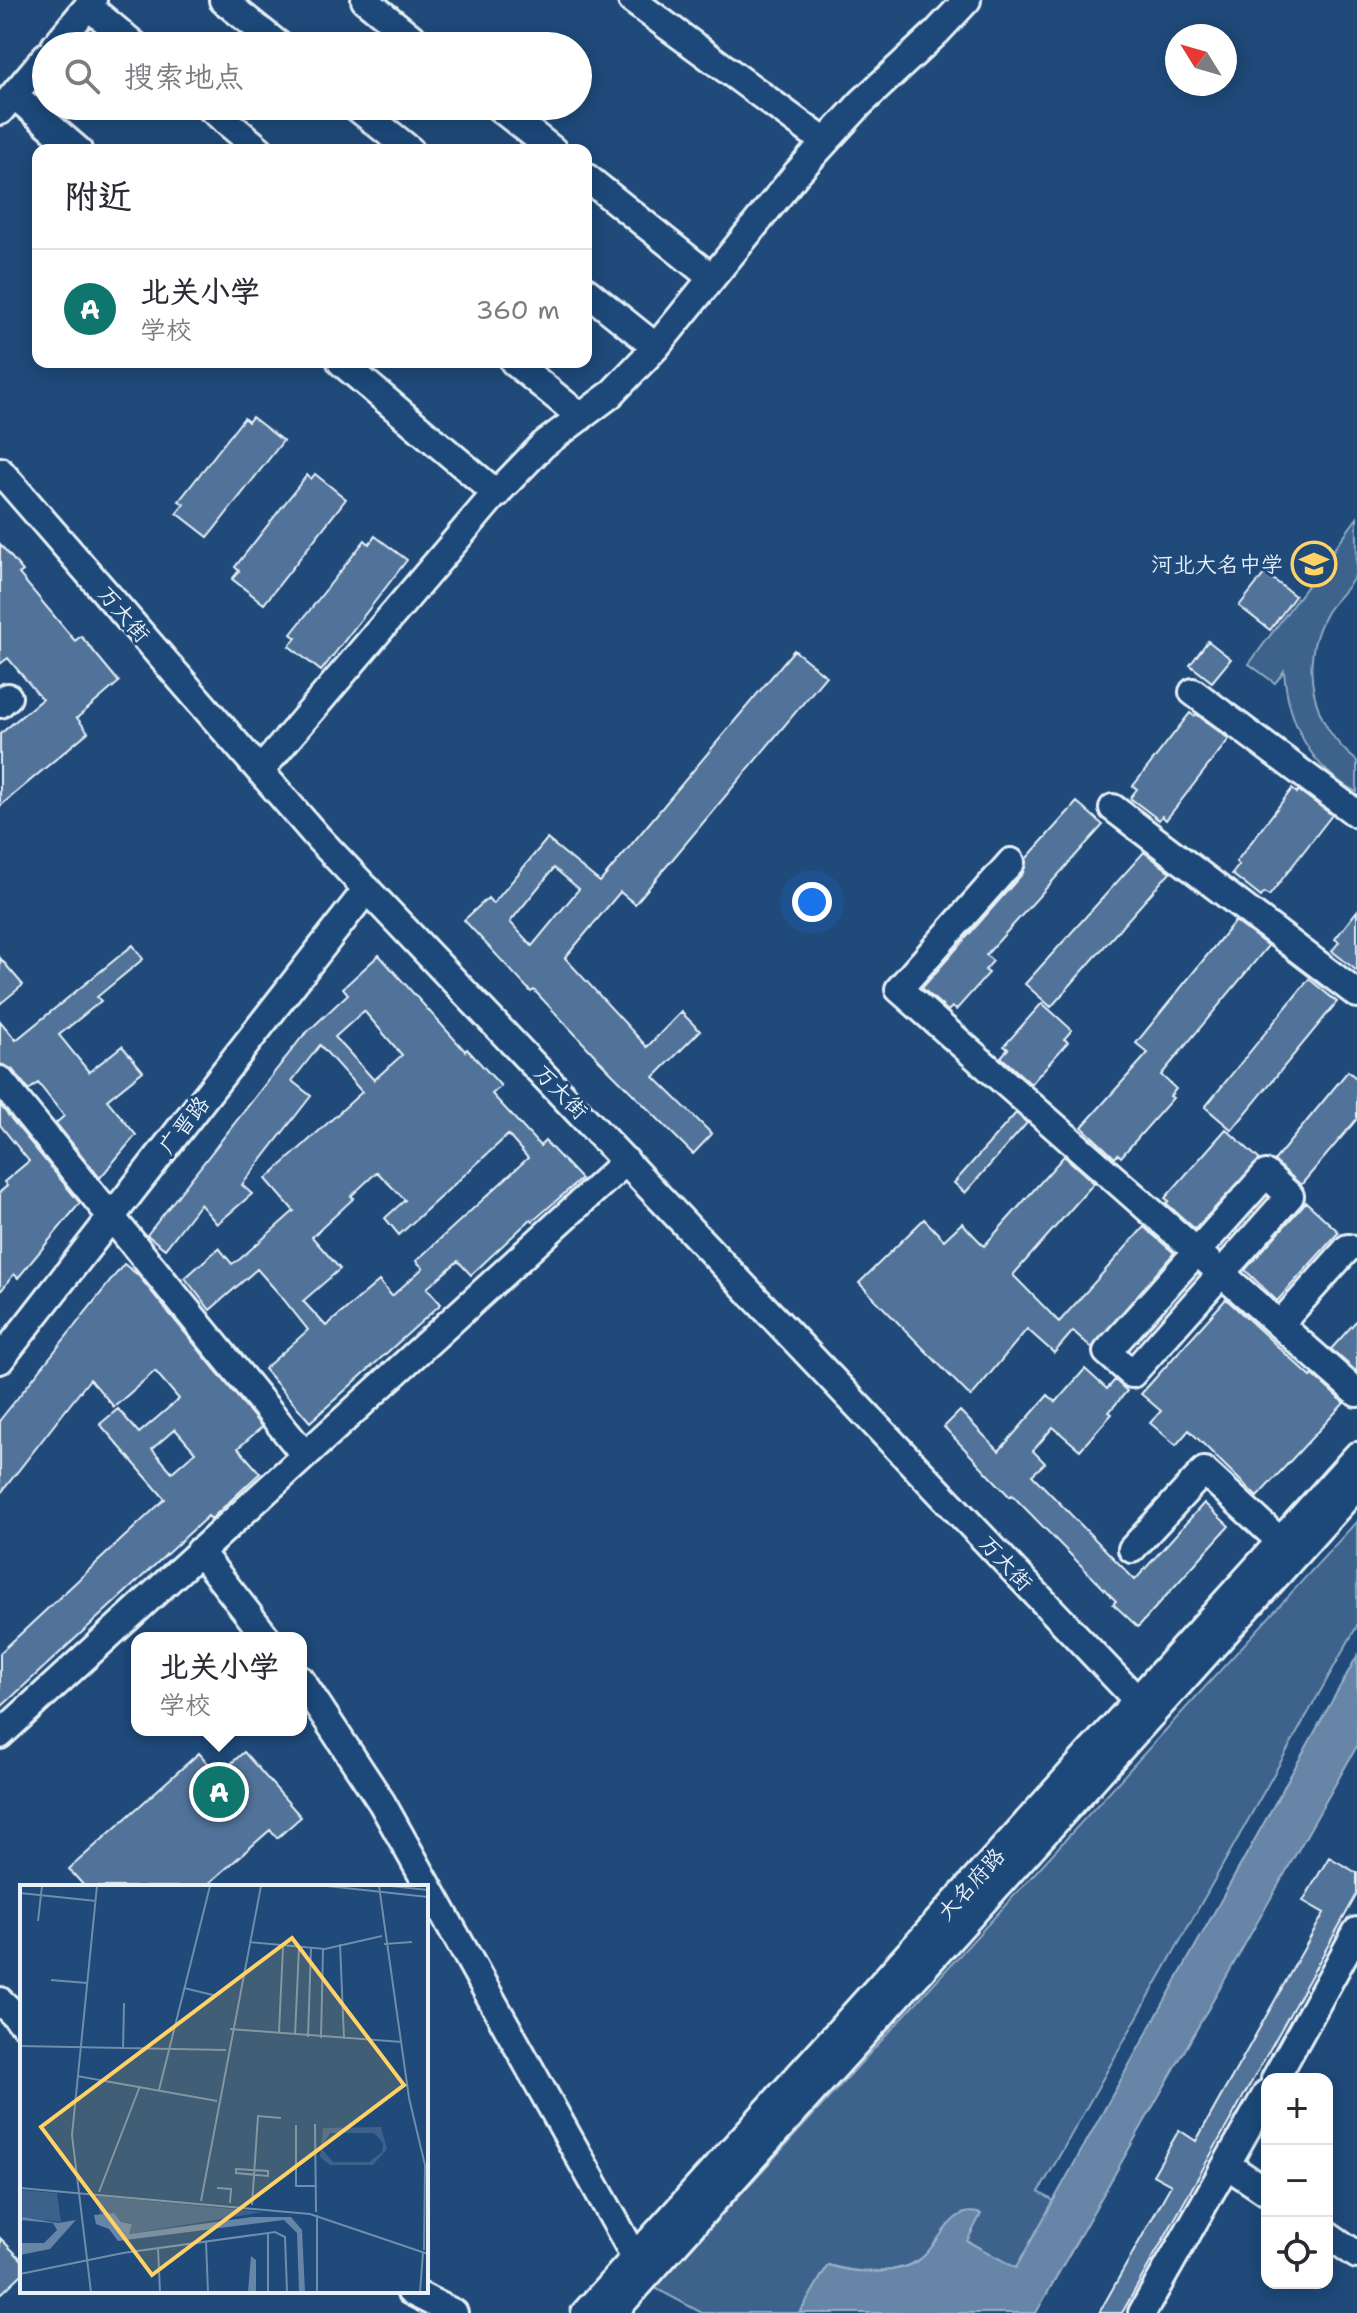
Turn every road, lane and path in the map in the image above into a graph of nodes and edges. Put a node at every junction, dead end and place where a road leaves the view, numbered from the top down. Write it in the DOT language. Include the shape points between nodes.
graph roads {
  1 [pos="223,0"];
  2 [pos="365,0"];
  3 [pos="632,0"];
  4 [pos="967,0"];
  5 [pos="90,3"];
  6 [pos="66,32"];
  7 [pos="121,32"];
  8 [pos="263,32"];
  9 [pos="405,32"];
  10 [pos="32,73"];
  11 [pos="7,103"];
  12 [pos="32,120"];
  13 [pos="33,120"];
  14 [pos="225,120"];
  15 [pos="372,120"];
  16 [pos="515,120"];
  17 [pos="825,142"];
  18 [pos="69,144"];
  19 [pos="253,144"];
  20 [pos="402,144"];
  21 [pos="545,144"];
  22 [pos="592,182"];
  23 [pos="712,278"];
  24 [pos="592,296"];
  25 [pos="656,347"];
  26 [pos="348,368"];
  27 [pos="521,368"];
  28 [pos="581,417"];
  29 [pos="0,471"];
  30 [pos="497,494"];
  31 [pos="1193,692"];
  32 [pos="260,771"];
  33 [pos="1113,808"];
  34 [pos="1357,814"];
  35 [pos="1011,862"];
  36 [pos="367,889"];
  37 [pos="1357,994"];
  38 [pos="0,1080"];
  39 [pos="626,1161"];
  40 [pos="111,1217"];
  41 [pos="1348,1248"];
  42 [pos="1197,1251"];
  43 [pos="1222,1273"];
  44 [pos="1280,1324"];
  45 [pos="0,1360"];
  46 [pos="1357,1393"];
  47 [pos="304,1454"];
  48 [pos="1357,1456"];
  49 [pos="1357,1486"];
  50 [pos="1280,1541"];
  51 [pos="1132,1549"];
  52 [pos="199,1551"];
  53 [pos="262,1632"];
  54 [pos="307,1689"];
  55 [pos="1137,1700"];
  56 [pos="0,1735"];
  57 [pos="428,1885"];
  58 [pos="428,1886"];
  59 [pos="1357,1931"];
  60 [pos="0,2001"];
  61 [pos="20,2020"];
  62 [pos="1278,2073"];
  63 [pos="1261,2104"];
  64 [pos="1227,2165"];
  65 [pos="1261,2188"];
  66 [pos="1333,2238"];
  67 [pos="1357,2255"];
  68 [pos="635,2257"];
  69 [pos="414,2293"];
  70 [pos="454,2313"];
  71 [pos="585,2313"];
  72 [pos="613,2313"];
  73 [pos="1142,2313"];
  1 -- 8 [label="street"];
  2 -- 9 [label="street"];
  3 -- 17 [label="street"];
  4 -- 17 [label="street"];
  5 -- 6 [label="street"];
  5 -- 7 [label="street"];
  10 -- 11 [label="street"];
  11 -- 12 [label="street"];
  13 -- 18 [label="street"];
  14 -- 19 [label="street"];
  15 -- 20 [label="street"];
  16 -- 21 [label="street"];
  17 -- 23 [label="street"];
  22 -- 23 [label="street"];
  23 -- 25 [label="street"];
  24 -- 25 [label="street"];
  25 -- 28 [label="street"];
  26 -- 30 [label="street"];
  27 -- 28 [label="street"];
  28 -- 30 [label="street" via="543,445"];
  29 -- 32 [label="street, 万大街"];
  30 -- 32 [label="street"];
  31 -- 34 [label="street"];
  32 -- 36 [label="street, 万大街"];
  33 -- 37 [label="street"];
  35 -- 42 [label="street" via="899,989"];
  36 -- 39 [label="street, 万大街"];
  36 -- 40 [label="street, 广晋路"];
  38 -- 40 [label="street"];
  39 -- 47 [label="street"];
  39 -- 55 [label="street, 万大街"];
  40 -- 45 [label="street, 广晋路"];
  40 -- 47 [label="street"];
  41 -- 44 [label="street"];
  42 -- 43 [label="street"];
  42 -- 43 [label="street" via="1266,1174 1274,1181 1290,1196"];
  42 -- 43 [label="street" via="1107,1352 1132,1374"];
  43 -- 44 [label="street"];
  44 -- 46 [label="street"];
  47 -- 52 [label="street"];
  48 -- 50 [label="street, 大名府路"];
  49 -- 72 [label="street, 大名府路"];
  50 -- 51 [label="street" via="1204,1471"];
  50 -- 55 [label="street, 大名府路"];
  52 -- 53 [label="street"];
  52 -- 56 [label="street"];
  54 -- 57 [label="street" via="382,1803"];
  55 -- 68 [label="street, 大名府路"];
  58 -- 68 [label="street"];
  59 -- 62 [label="street"];
  60 -- 61 [label="street"];
  63 -- 64 [label="street"];
  64 -- 65 [label="street"];
  64 -- 73 [label="street"];
  66 -- 67 [label="street"];
  68 -- 71 [label="street, 大名府路"];
  69 -- 70 [label="street"];
}
